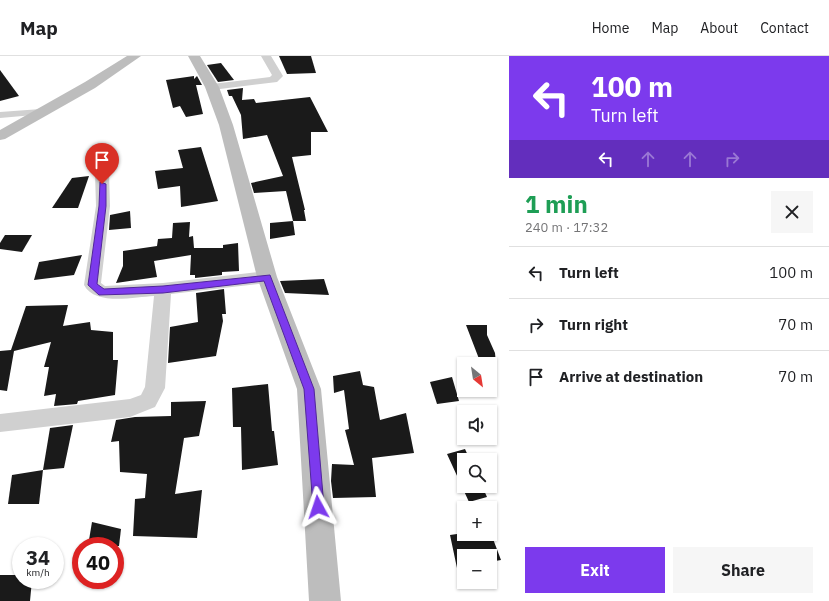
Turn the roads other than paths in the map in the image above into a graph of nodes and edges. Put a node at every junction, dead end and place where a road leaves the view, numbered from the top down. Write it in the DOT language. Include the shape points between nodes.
graph roads {
  1 [pos="135,56"];
  2 [pos="194,56"];
  3 [pos="266,56"];
  4 [pos="212,87"];
  5 [pos="41,112"];
  6 [pos="0,115"];
  7 [pos="0,136"];
  8 [pos="102,173"];
  9 [pos="267,277"];
  10 [pos="163,289"];
  11 [pos="0,423"];
  12 [pos="325,601"];
  1 -- 5 [label="street"];
  2 -- 4 [label="street"];
  3 -- 4 [label="street" via="278,76 273,80"];
  4 -- 9 [label="street" via="226,125"];
  5 -- 6 [label="street"];
  5 -- 7 [label="street"];
  8 -- 10 [label="street" via="103,206 92,285 102,292"];
  9 -- 10 [label="street"];
  9 -- 12 [label="street" via="309,389"];
  10 -- 11 [label="street" via="155,388 148,401 130,408"];
}
